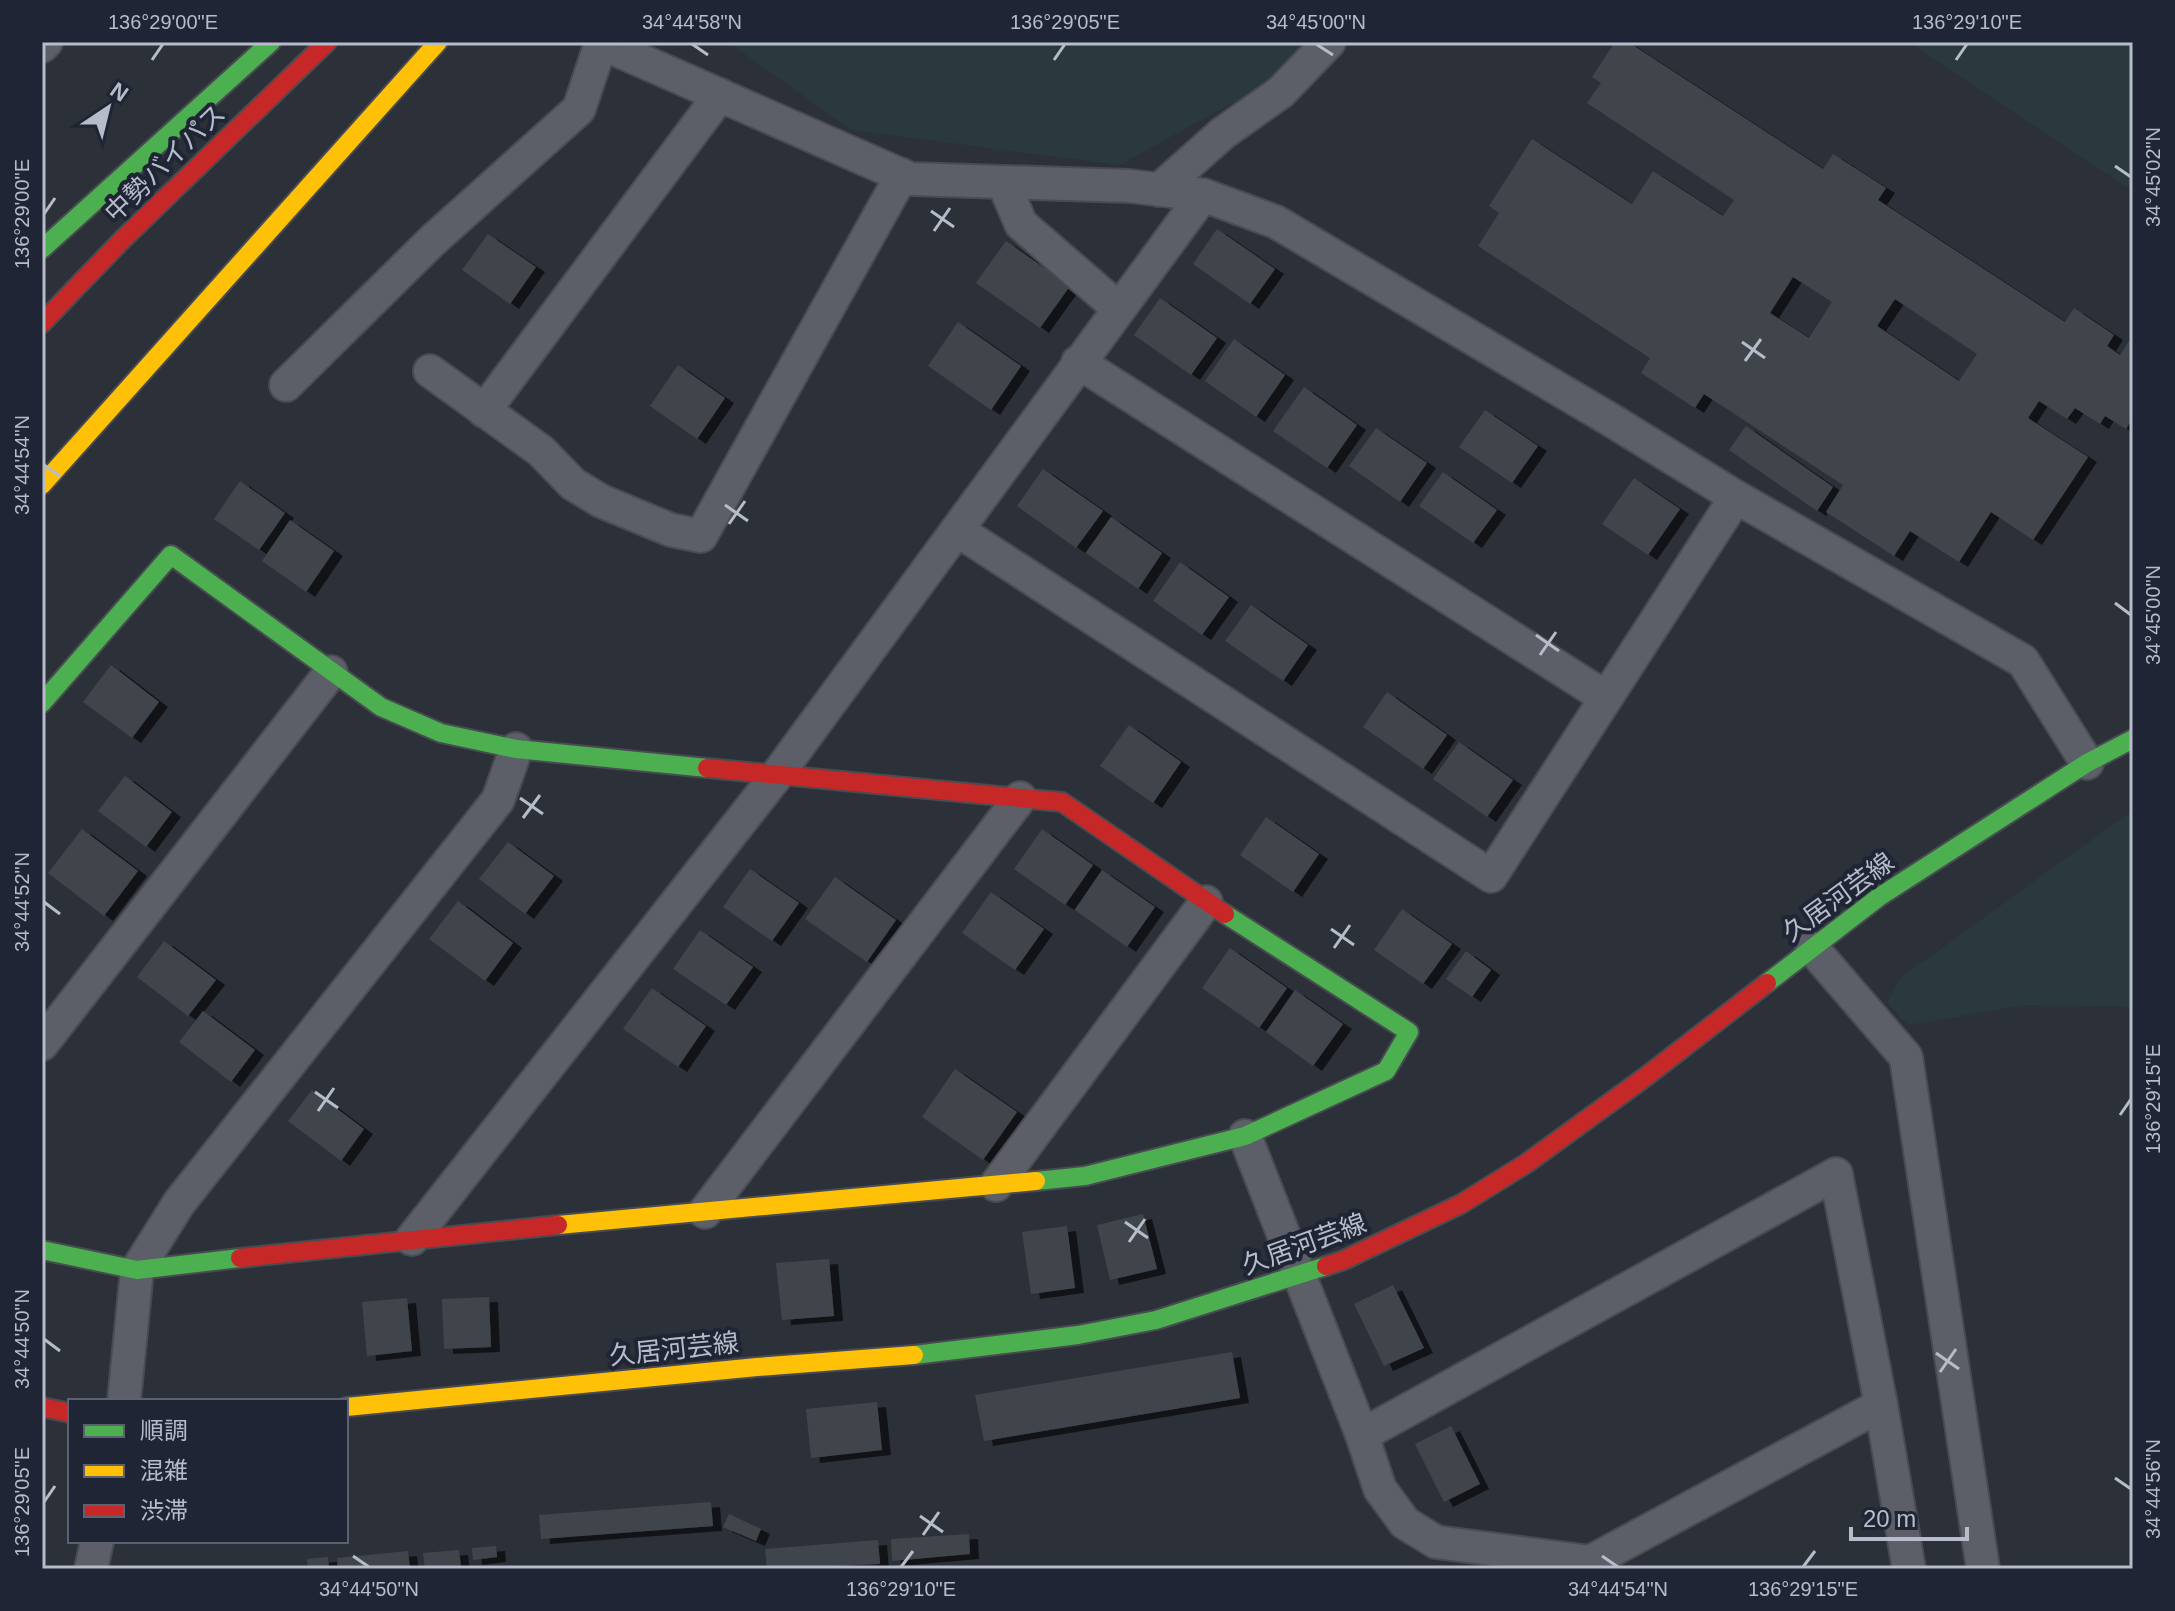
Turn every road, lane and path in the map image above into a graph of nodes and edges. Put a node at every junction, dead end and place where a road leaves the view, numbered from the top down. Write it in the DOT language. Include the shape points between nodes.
graph roads {
  1 [pos="271,42"];
  2 [pos="327,42"];
  3 [pos="438,42"];
  4 [pos="1329,42"];
  5 [pos="600,43"];
  6 [pos="720,95"];
  7 [pos="902,175"];
  8 [pos="1003,182"];
  9 [pos="1159,190"];
  10 [pos="1203,195"];
  11 [pos="42,249"];
  12 [pos="1118,308"];
  13 [pos="42,323"];
  14 [pos="1078,362"];
  15 [pos="430,371"];
  16 [pos="286,385"];
  17 [pos="484,411"];
  18 [pos="42,485"];
  19 [pos="1736,497"];
  20 [pos="957,530"];
  21 [pos="331,672"];
  22 [pos="1605,697"];
  23 [pos="42,703"];
  24 [pos="2133,739"];
  25 [pos="516,749"];
  26 [pos="2087,763"];
  27 [pos="777,775"];
  28 [pos="1020,798"];
  29 [pos="1206,902"];
  30 [pos="1812,948"];
  31 [pos="42,1044"];
  32 [pos="1245,1136"];
  33 [pos="996,1185"];
  34 [pos="705,1212"];
  35 [pos="412,1239"];
  36 [pos="42,1250"];
  37 [pos="137,1270"];
  38 [pos="1301,1274"];
  39 [pos="124,1399"];
  40 [pos="1881,1405"];
  41 [pos="42,1407"];
  42 [pos="348,1407"];
  43 [pos="68,1413"];
  44 [pos="1362,1435"];
  45 [pos="97,1543"];
  46 [pos="1596,1566"];
  47 [pos="91,1569"];
  48 [pos="1909,1569"];
  49 [pos="1983,1569"];
  1 -- 11 [label="main road"];
  2 -- 13 [label="main road, 中勢バイパス"];
  3 -- 18 [label="main road"];
  4 -- 9 [label="street" via="1281,92 1223,133"];
  5 -- 6 [label="street"];
  5 -- 16 [label="street" via="579,109 432,241"];
  6 -- 7 [label="street"];
  6 -- 17 [label="street"];
  7 -- 8 [label="street"];
  7 -- 17 [label="street" via="701,536 671,530 601,501"];
  8 -- 9 [label="street"];
  8 -- 12 [label="street" via="1021,224"];
  9 -- 10 [label="street"];
  10 -- 12 [label="street"];
  10 -- 19 [label="street" via="1276,222"];
  12 -- 14 [label="street"];
  14 -- 20 [label="street"];
  14 -- 22 [label="street"];
  15 -- 17 [label="street"];
  19 -- 22 [label="street"];
  19 -- 26 [label="street" via="2023,661"];
  20 -- 22 [label="street" via="1491,876"];
  20 -- 27 [label="street"];
  21 -- 23 [label="main road" via="171,555"];
  21 -- 25 [label="main road" via="381,707 441,733"];
  21 -- 31 [label="street"];
  24 -- 26 [label="main road, 久居河芸線"];
  25 -- 27 [label="main road"];
  25 -- 37 [label="street" via="498,800 179,1203"];
  26 -- 30 [label="main road, 久居河芸線" via="1879,897"];
  27 -- 28 [label="main road"];
  27 -- 35 [label="street"];
  28 -- 29 [label="main road" via="1062,802"];
  28 -- 34 [label="street"];
  29 -- 32 [label="main road" via="1409,1032 1386,1071"];
  29 -- 33 [label="street"];
  30 -- 38 [label="main road, 久居河芸線" via="1527,1163 1401,1235"];
  30 -- 49 [label="street" via="1906,1057"];
  32 -- 33 [label="main road" via="1085,1176"];
  32 -- 38 [label="street"];
  33 -- 34 [label="main road"];
  34 -- 35 [label="main road"];
  35 -- 37 [label="main road"];
  36 -- 37 [label="main road"];
  37 -- 39 [label="street"];
  38 -- 42 [label="main road, 久居河芸線" via="1156,1320 1078,1335"];
  38 -- 44 [label="street"];
  40 -- 44 [label="street" via="1836,1174"];
  40 -- 46 [label="street"];
  40 -- 48 [label="street"];
  41 -- 43 [label="main road"];
  44 -- 46 [label="street" via="1380,1489 1405,1523 1436,1542"];
  45 -- 47 [label="street"];
}
